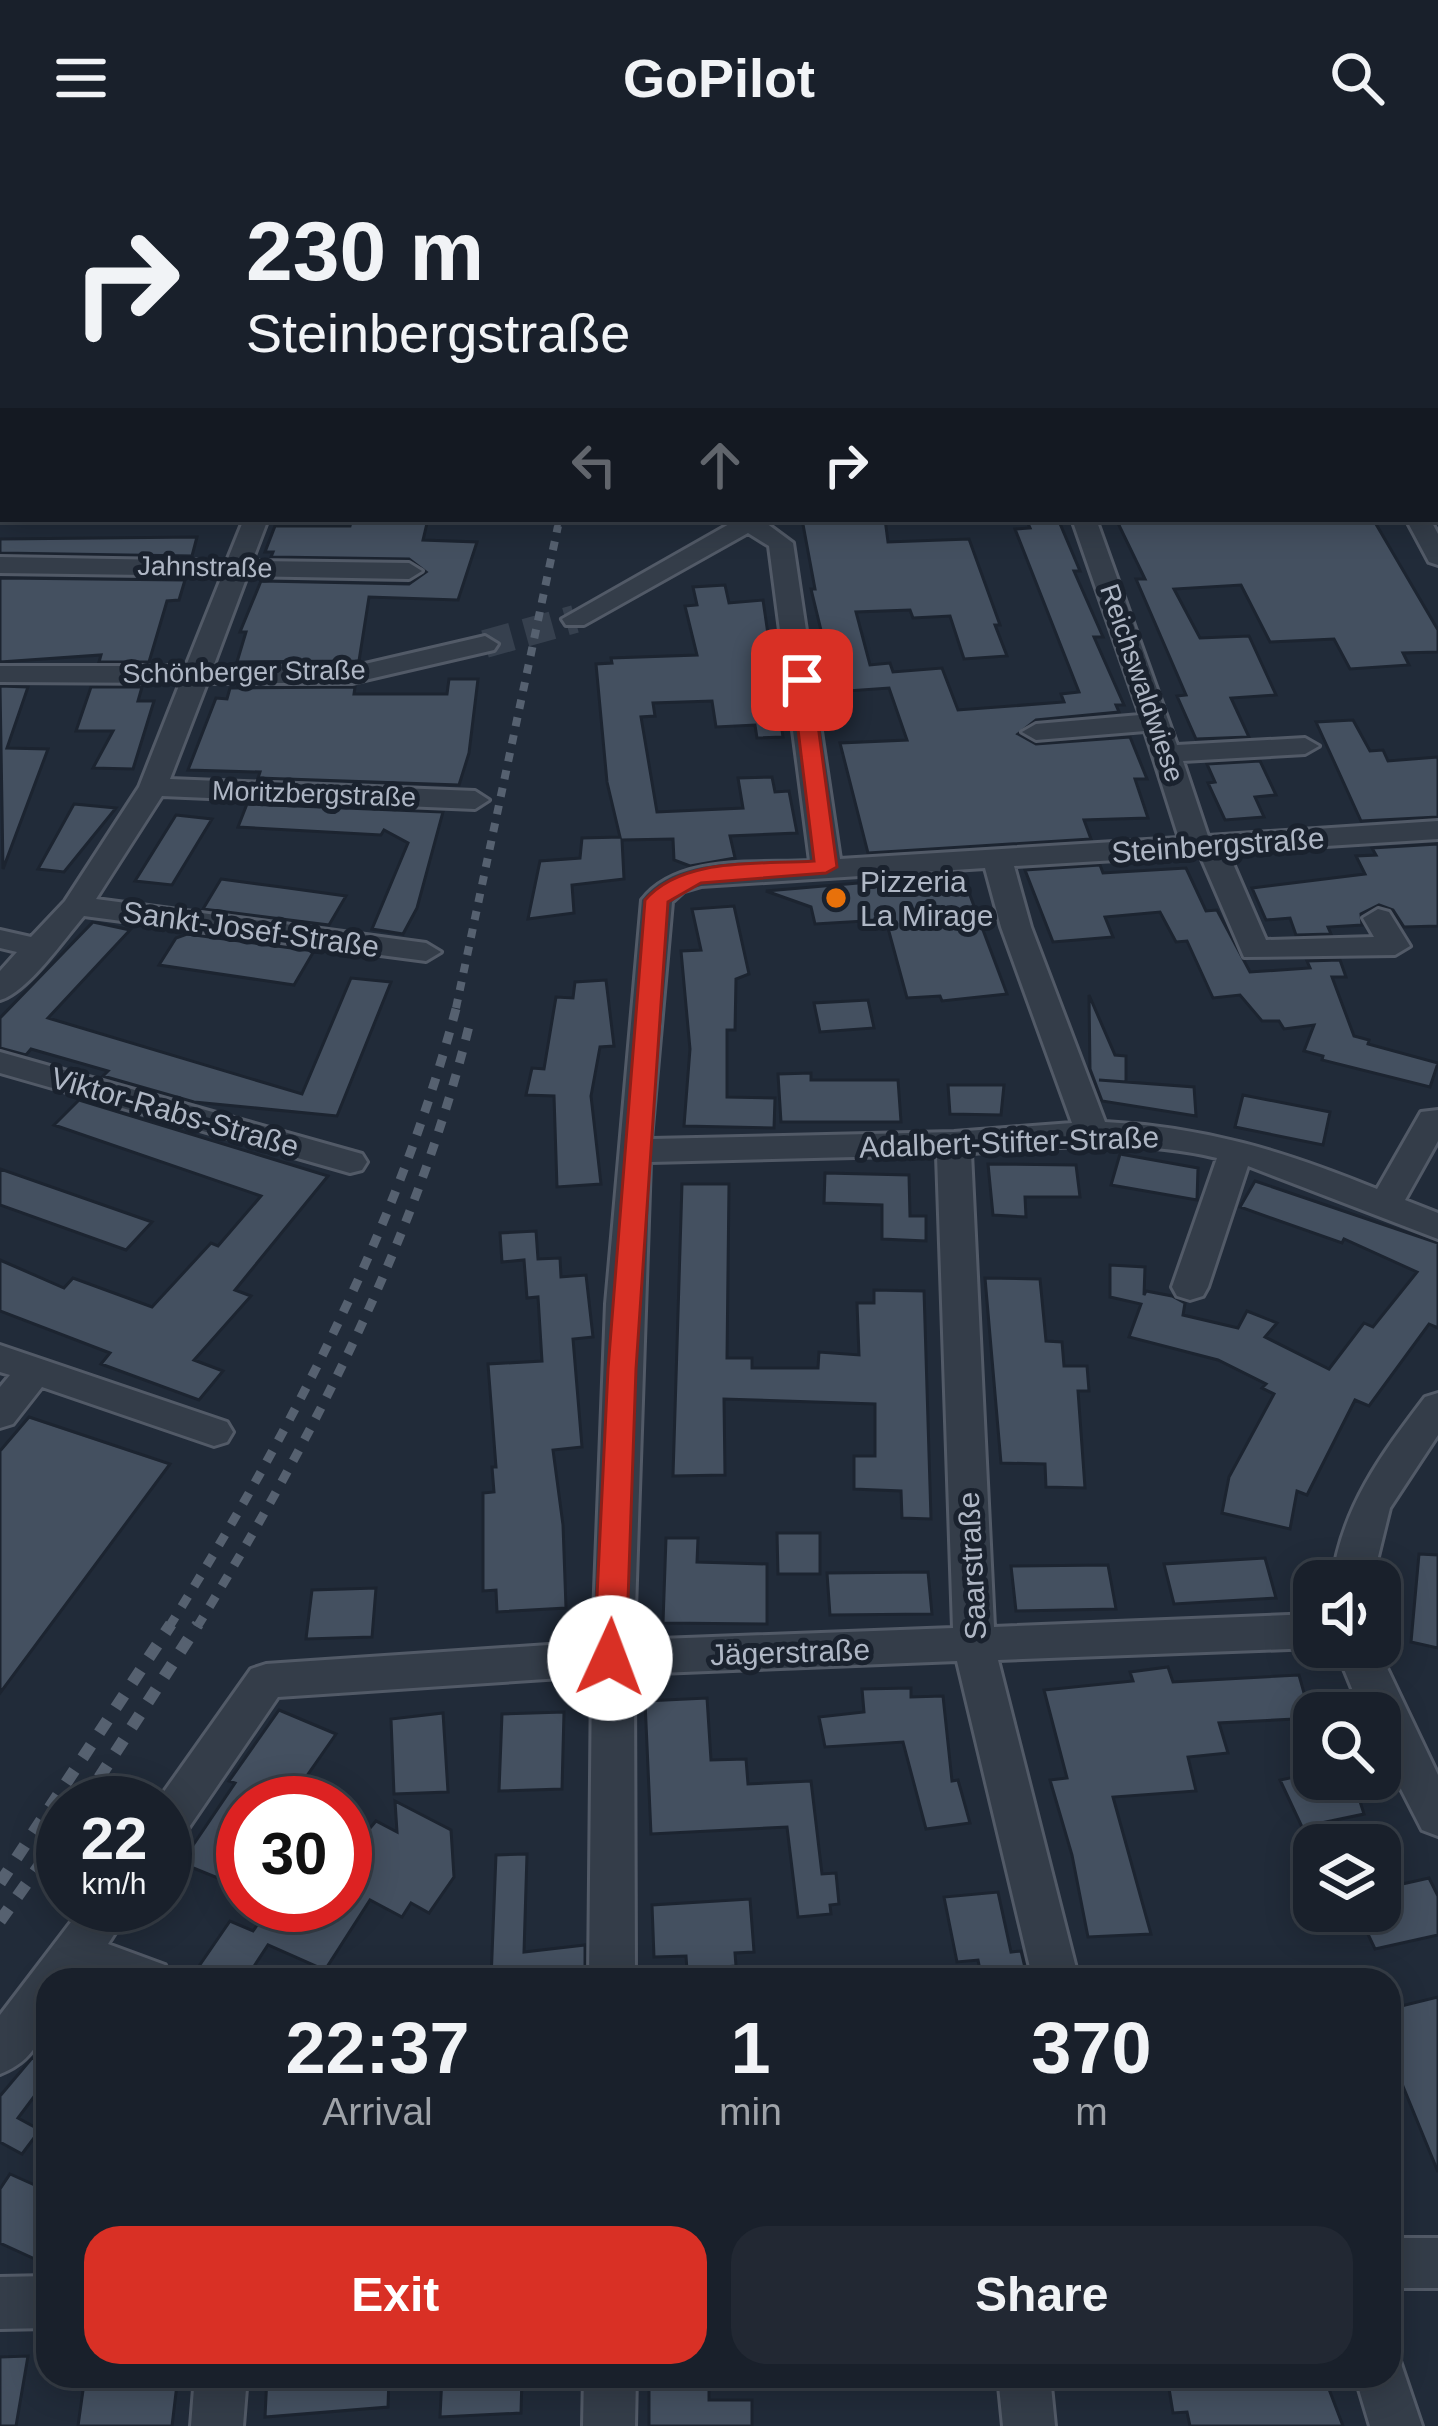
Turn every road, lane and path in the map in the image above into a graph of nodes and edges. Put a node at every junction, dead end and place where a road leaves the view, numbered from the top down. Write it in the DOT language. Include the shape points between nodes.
graph roads {
  1 [pos="255,522"];
  2 [pos="750,522"];
  3 [pos="753,522"];
  4 [pos="1085,522"];
  5 [pos="1420,522"];
  6 [pos="1438,557"];
  7 [pos="0,565"];
  8 [pos="238,567"];
  9 [pos="409,571"];
  10 [pos="575,619"];
  11 [pos="485,644"];
  12 [pos="0,674"];
  13 [pos="200,674"];
  14 [pos="1156,722"];
  15 [pos="1036,732"];
  16 [pos="1305,746"];
  17 [pos="1166,754"];
  18 [pos="153,787"];
  19 [pos="475,800"];
  20 [pos="1438,830"];
  21 [pos="1204,847"];
  22 [pos="998,860"];
  23 [pos="826,867"];
  24 [pos="77,906"];
  25 [pos="1378,918"];
  26 [pos="0,939"];
  27 [pos="42,949"];
  28 [pos="426,952"];
  29 [pos="0,990"];
  30 [pos="0,1062"];
  31 [pos="1433,1120"];
  32 [pos="1092,1133"];
  33 [pos="955,1143"];
  34 [pos="635,1151"];
  35 [pos="1237,1151"];
  36 [pos="350,1162"];
  37 [pos="1386,1203"];
  38 [pos="1438,1227"];
  39 [pos="1190,1287"];
  40 [pos="17,1364"];
  41 [pos="1438,1406"];
  42 [pos="0,1414"];
  43 [pos="214,1432"];
  44 [pos="1353,1560"];
  45 [pos="1293,1632"];
  46 [pos="974,1646"];
  47 [pos="610,1658"];
  48 [pos="1365,1668"];
  49 [pos="192,1787"];
  50 [pos="1438,1817"];
  51 [pos="90,1932"];
  52 [pos="64,1968"];
  53 [pos="612,1968"];
  54 [pos="1053,1968"];
  55 [pos="36,2005"];
  56 [pos="0,2052"];
  57 [pos="1401,2263"];
  58 [pos="1438,2263"];
  59 [pos="36,2302"];
  60 [pos="0,2303"];
  61 [pos="220,2388"];
  62 [pos="610,2388"];
  63 [pos="1025,2388"];
  64 [pos="1385,2388"];
  65 [pos="217,2426"];
  66 [pos="609,2426"];
  67 [pos="1029,2426"];
  68 [pos="1396,2426"];
  1 -- 8 [label="street"];
  2 -- 10 [label="street"];
  3 -- 23 [label="street" via="781,543"];
  4 -- 14 [label="street, Reichswaldwiese"];
  5 -- 6 [label="street"];
  7 -- 8 [label="street, Jahnstraße"];
  8 -- 9 [label="street, Jahnstraße"];
  8 -- 13 [label="street"];
  11 -- 13 [label="street, Schönberger Straße" via="352,675"];
  12 -- 13 [label="street, Schönberger Straße"];
  13 -- 18 [label="street"];
  14 -- 15 [label="street"];
  14 -- 17 [label="street, Reichswaldwiese"];
  16 -- 17 [label="street"];
  17 -- 21 [label="street, Reichswaldwiese"];
  18 -- 19 [label="street, Moritzbergstraße"];
  18 -- 24 [label="street"];
  20 -- 21 [label="street, Steinbergstraße"];
  21 -- 22 [label="street, Steinbergstraße"];
  21 -- 25 [label="street, Reichswaldwiese" via="1255,950 1395,946"];
  22 -- 23 [label="street, Steinbergstraße"];
  22 -- 32 [label="street"];
  23 -- 34 [label="street, Steinbergstraße" via="698,877 657,900"];
  24 -- 27 [label="street"];
  24 -- 28 [label="street, Sankt-Josef-Straße"];
  26 -- 27 [label="street"];
  27 -- 29 [label="street"];
  30 -- 36 [label="street, Viktor-Rabs-Straße"];
  31 -- 37 [label="street"];
  32 -- 33 [label="street, Adalbert-Stifter-Straße"];
  32 -- 35 [label="street, Adalbert-Stifter-Straße" via="1176,1137"];
  33 -- 34 [label="street, Adalbert-Stifter-Straße"];
  33 -- 46 [label="street, Saarstraße"];
  34 -- 47 [label="street, Steinbergstraße"];
  35 -- 37 [label="street, Adalbert-Stifter-Straße"];
  35 -- 39 [label="street"];
  37 -- 38 [label="street, Adalbert-Stifter-Straße"];
  40 -- 42 [label="street"];
  40 -- 43 [label="street"];
  41 -- 44 [label="street" via="1372,1495"];
  45 -- 46 [label="street, Jägerstraße"];
  46 -- 47 [label="street, Jägerstraße"];
  46 -- 54 [label="street, Saarstraße"];
  47 -- 49 [label="street, Jägerstraße" via="266,1681"];
  47 -- 53 [label="street, Steinbergstraße"];
  48 -- 50 [label="street"];
  51 -- 52 [label="street"];
  55 -- 56 [label="street"];
  57 -- 58 [label="street"];
  59 -- 60 [label="street"];
  61 -- 65 [label="street"];
  62 -- 66 [label="street"];
  63 -- 67 [label="street"];
  64 -- 68 [label="street"];
}
